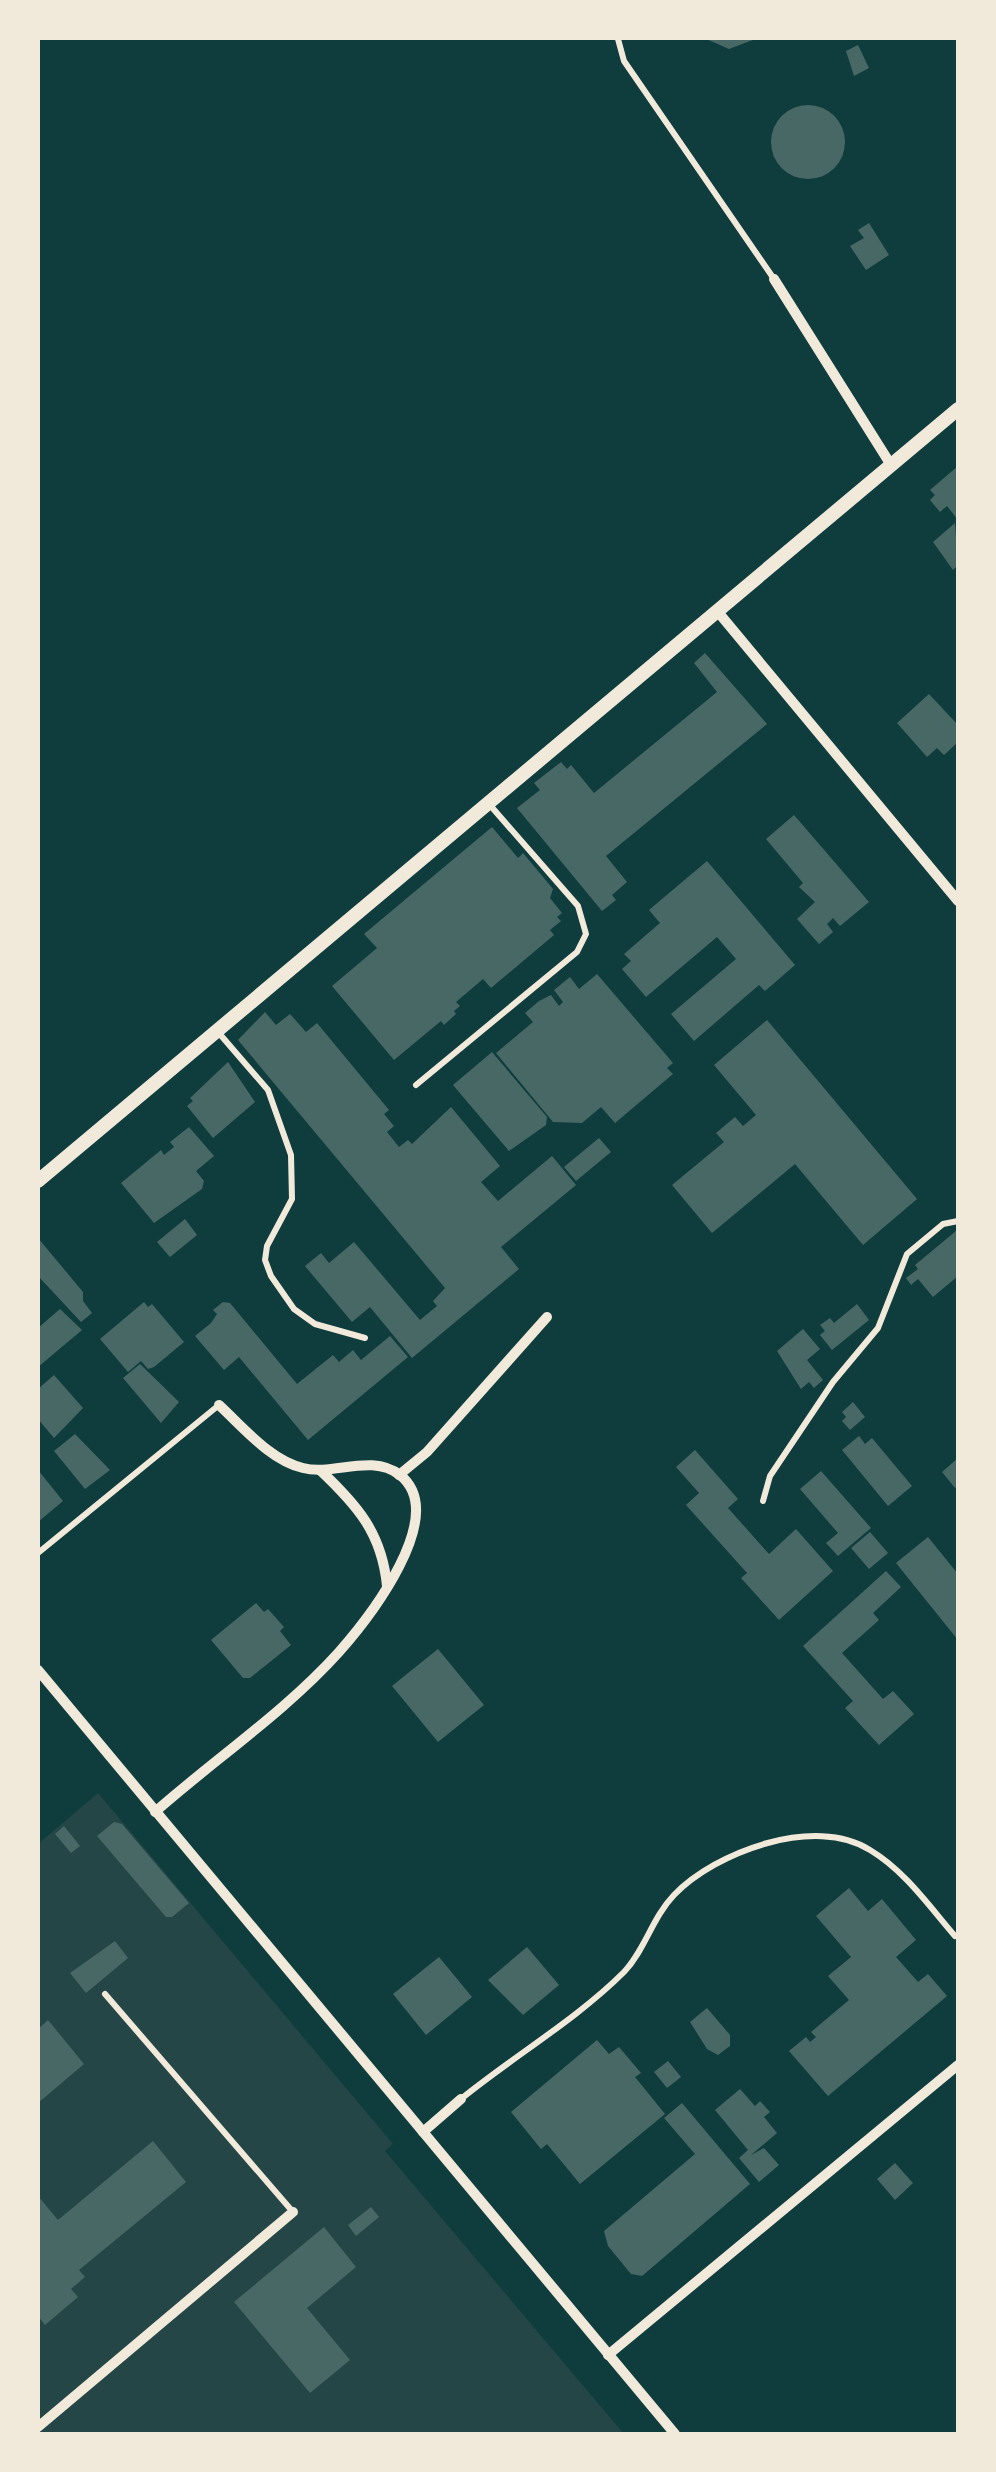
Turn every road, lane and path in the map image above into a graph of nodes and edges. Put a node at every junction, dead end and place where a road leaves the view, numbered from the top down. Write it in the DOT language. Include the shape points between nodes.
graph roads {
  1 [pos="618,40"];
  2 [pos="774,279"];
  3 [pos="958,409"];
  4 [pos="892,465"];
  5 [pos="718,612"];
  6 [pos="488,803"];
  7 [pos="958,902"];
  8 [pos="218,1031"];
  9 [pos="416,1085"];
  10 [pos="38,1181"];
  11 [pos="958,1220"];
  12 [pos="546,1317"];
  13 [pos="365,1338"];
  14 [pos="219,1405"];
  15 [pos="320,1470"];
  16 [pos="399,1475"];
  17 [pos="763,1501"];
  18 [pos="38,1553"];
  19 [pos="387,1587"];
  20 [pos="38,1670"];
  21 [pos="155,1812"];
  22 [pos="955,1936"];
  23 [pos="105,1994"];
  24 [pos="958,2065"];
  25 [pos="461,2099"];
  26 [pos="423,2132"];
  27 [pos="293,2212"];
  28 [pos="608,2355"];
  29 [pos="38,2427"];
  30 [pos="674,2434"];
  1 -- 2 [label="lane" via="624,61"];
  2 -- 4 [label="street"];
  3 -- 4 [label="street"];
  4 -- 5 [label="street"];
  5 -- 6 [label="street"];
  5 -- 7 [label="street"];
  6 -- 8 [label="street"];
  6 -- 9 [label="lane" via="578,906 586,934 577,952"];
  8 -- 10 [label="street"];
  8 -- 13 [label="lane" via="268,1090 291,1155 292,1199 266,1246 271,1276 287,1301 315,1324"];
  11 -- 17 [label="lane" via="907,1254 878,1328 770,1476"];
  12 -- 16 [label="street"];
  14 -- 15 [label="street" via="290,1464"];
  14 -- 18 [label="lane"];
  15 -- 16 [label="street" via="384,1467"];
  15 -- 19 [label="street" via="375,1532"];
  16 -- 19 [label="street" via="413,1490 416,1522"];
  19 -- 21 [label="street" via="337,1654"];
  20 -- 21 [label="street"];
  21 -- 26 [label="street"];
  22 -- 25 [label="lane" via="897,1868 846,1838 777,1840 744,1850 691,1878 656,1916 622,1974"];
  23 -- 27 [label="lane"];
  24 -- 28 [label="street"];
  25 -- 26 [label="street"];
  26 -- 28 [label="street"];
  27 -- 29 [label="street"];
  28 -- 30 [label="street"];
}
